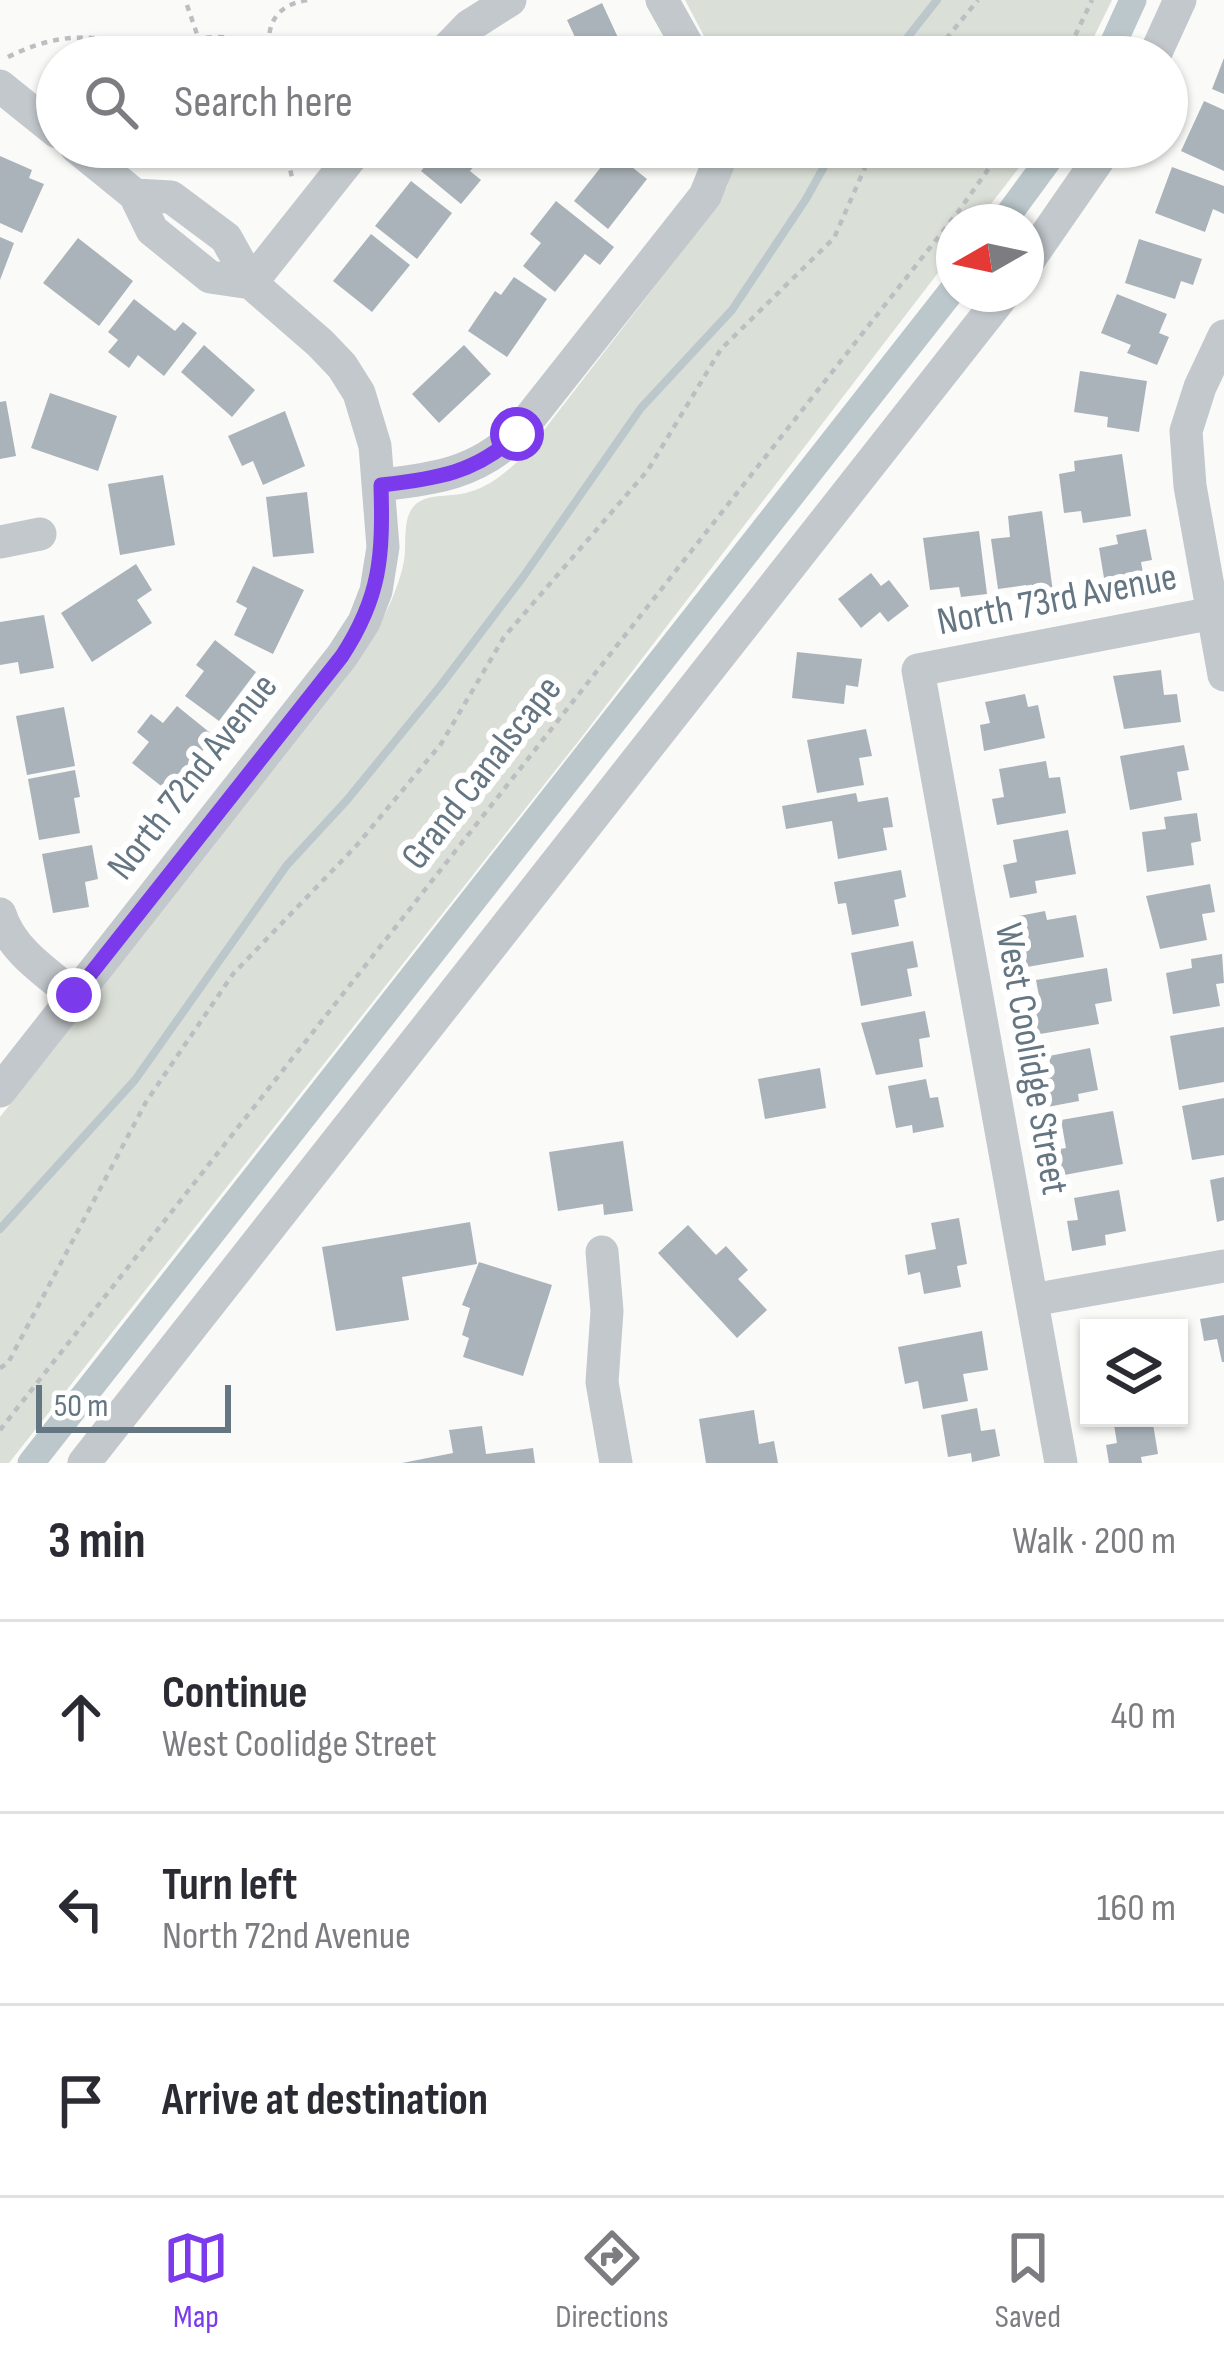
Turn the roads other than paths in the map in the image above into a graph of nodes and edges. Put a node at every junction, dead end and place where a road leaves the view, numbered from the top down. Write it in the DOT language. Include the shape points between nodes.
graph roads {
  1 [pos="510,0"];
  2 [pos="662,0"];
  3 [pos="1180,0"];
  4 [pos="459,36"];
  5 [pos="682,36"];
  6 [pos="1164,36"];
  7 [pos="4,72"];
  8 [pos="36,108"];
  9 [pos="117,168"];
  10 [pos="342,168"];
  11 [pos="716,168"];
  12 [pos="1092,168"];
  13 [pos="1044,238"];
  14 [pos="251,283"];
  15 [pos="990,312"];
  16 [pos="1224,336"];
  17 [pos="381,485"];
  18 [pos="40,534"];
  19 [pos="0,542"];
  20 [pos="1213,613"];
  21 [pos="918,670"];
  22 [pos="1224,675"];
  23 [pos="0,914"];
  24 [pos="74,995"];
  25 [pos="0,1091"];
  26 [pos="602,1252"];
  27 [pos="1224,1266"];
  28 [pos="1033,1300"];
  29 [pos="84,1463"];
  30 [pos="616,1463"];
  31 [pos="1061,1463"];
  1 -- 4 [label="street"];
  2 -- 5 [label="street"];
  3 -- 6 [label="street"];
  7 -- 8 [label="street"];
  9 -- 14 [label="street, North 72nd Avenue" via="226,238"];
  10 -- 14 [label="street"];
  11 -- 17 [label="street" via="705,196 497,454 424,481"];
  12 -- 13 [label="street"];
  14 -- 17 [label="street, North 72nd Avenue" via="351,379 369,418"];
  15 -- 29 [label="street"];
  16 -- 20 [label="street" via="1186,431"];
  17 -- 24 [label="street, North 72nd Avenue" via="383,547 364,622"];
  18 -- 19 [label="street"];
  20 -- 21 [label="street, North 73rd Avenue"];
  20 -- 22 [label="street"];
  21 -- 28 [label="street, West Coolidge Street"];
  23 -- 24 [label="street" via="28,959"];
  24 -- 25 [label="street, North 72nd Avenue"];
  26 -- 30 [label="street" via="602,1382"];
  27 -- 28 [label="street"];
  28 -- 31 [label="street, West Coolidge Street"];
}
